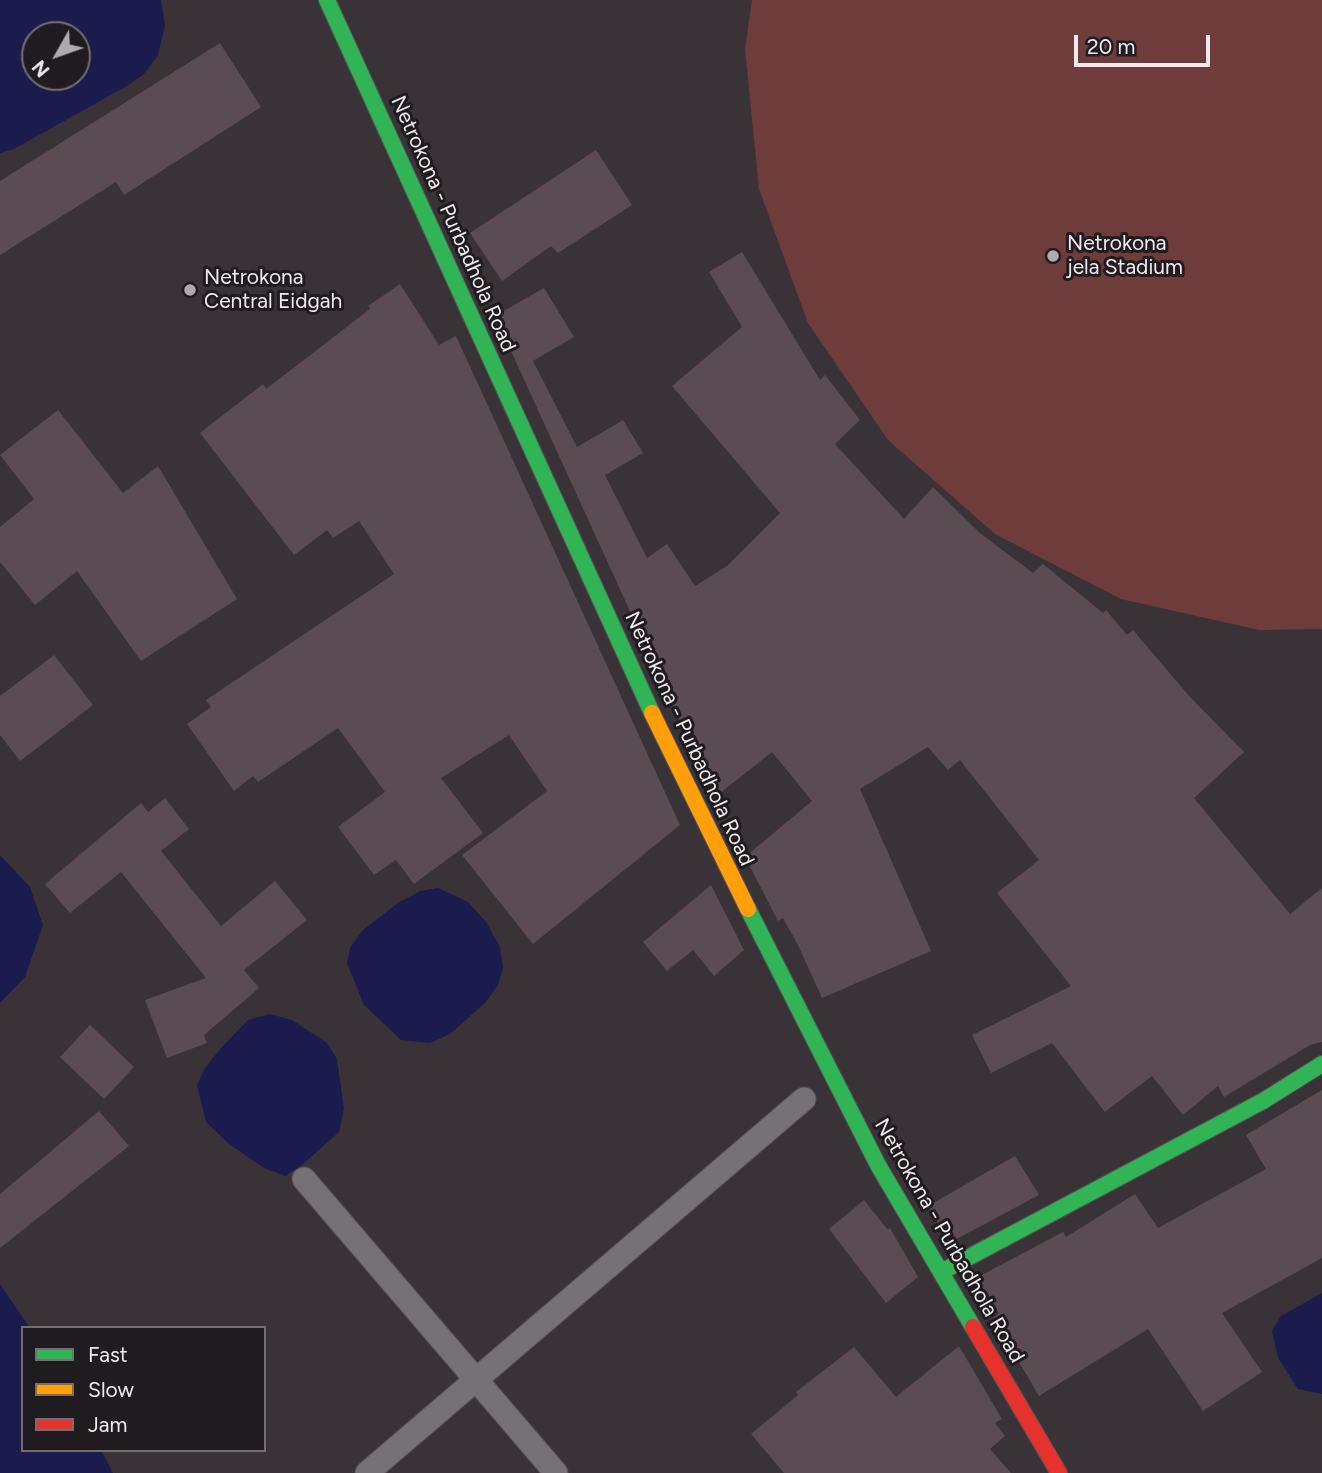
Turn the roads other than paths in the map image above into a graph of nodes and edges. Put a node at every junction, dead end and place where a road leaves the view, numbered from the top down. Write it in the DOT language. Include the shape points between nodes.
graph roads {
  1 [pos="327,0"];
  2 [pos="1322,1064"];
  3 [pos="804,1099"];
  4 [pos="304,1179"];
  5 [pos="941,1272"];
  6 [pos="475,1378"];
  7 [pos="367,1473"];
  8 [pos="556,1473"];
  9 [pos="1059,1473"];
  1 -- 5 [label="main road, Netrokona - Purbadhola Road" via="691,798 878,1165"];
  2 -- 5 [label="main road" via="1263,1101"];
  3 -- 6 [label="lane"];
  4 -- 6 [label="lane"];
  5 -- 9 [label="main road, Netrokona - Purbadhola Road"];
  6 -- 7 [label="lane"];
  6 -- 8 [label="lane"];
}
